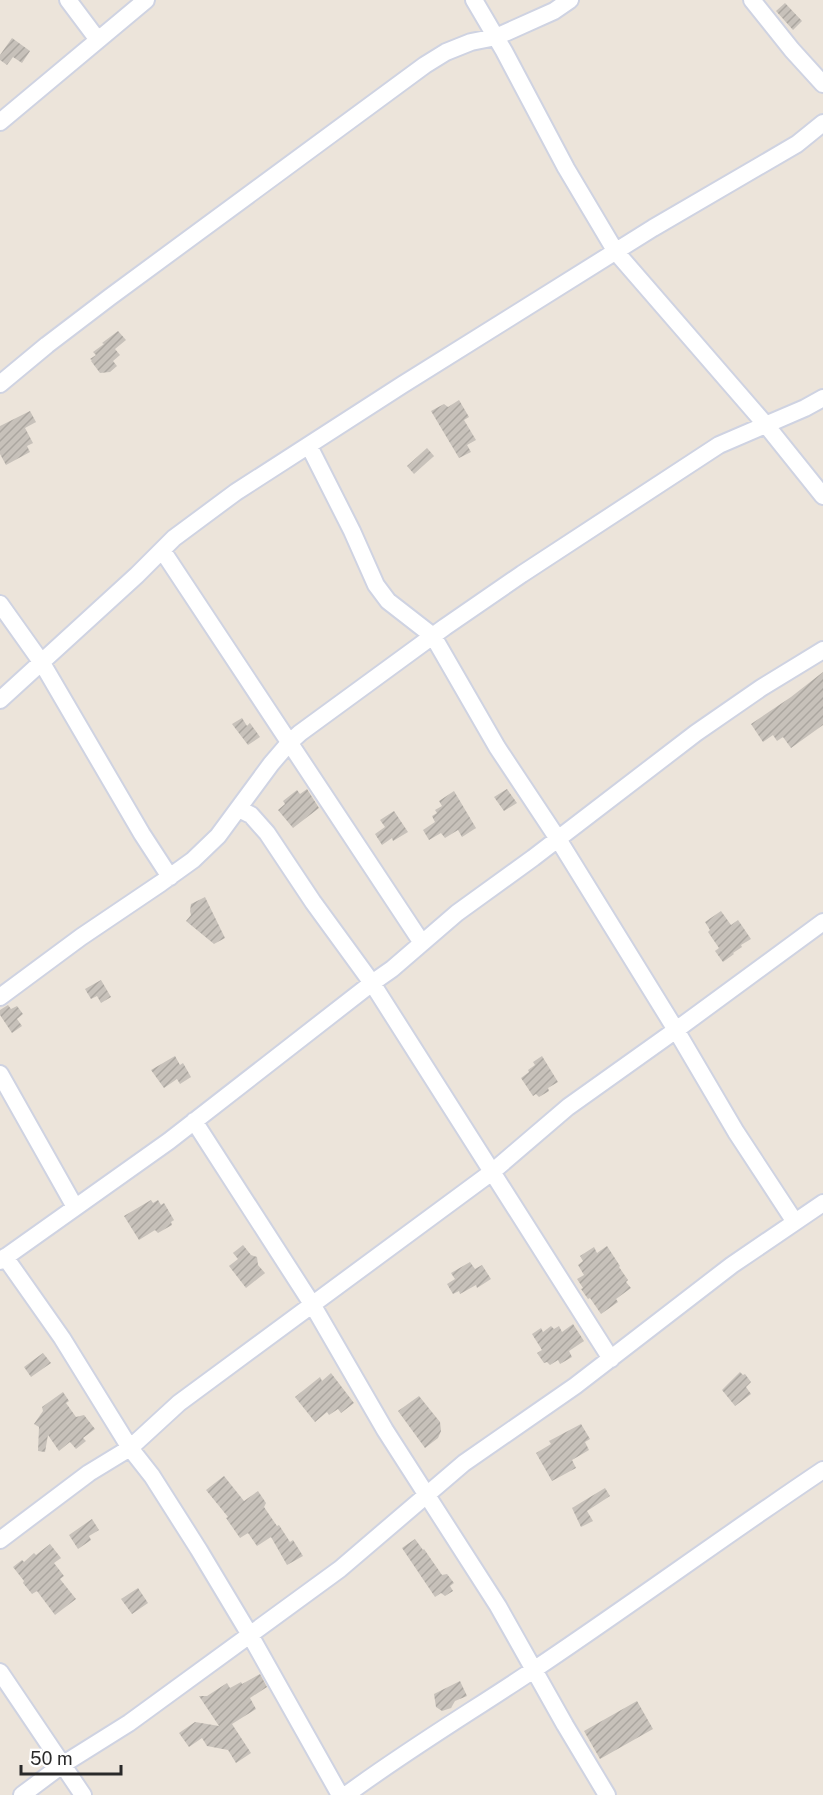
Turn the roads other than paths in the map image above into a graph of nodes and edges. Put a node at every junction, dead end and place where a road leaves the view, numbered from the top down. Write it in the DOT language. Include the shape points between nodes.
graph roads {
  1 [pos="68,0"];
  2 [pos="146,0"];
  3 [pos="474,0"];
  4 [pos="570,0"];
  5 [pos="752,0"];
  6 [pos="496,37"];
  7 [pos="98,40"];
  8 [pos="823,84"];
  9 [pos="0,122"];
  10 [pos="823,123"];
  11 [pos="616,252"];
  12 [pos="0,384"];
  13 [pos="823,398"];
  14 [pos="766,425"];
  15 [pos="309,446"];
  16 [pos="823,496"];
  17 [pos="162,550"];
  18 [pos="0,604"];
  19 [pos="433,636"];
  20 [pos="823,650"];
  21 [pos="42,663"];
  22 [pos="0,700"];
  23 [pos="289,743"];
  24 [pos="239,809"];
  25 [pos="558,839"];
  26 [pos="170,877"];
  27 [pos="823,922"];
  28 [pos="422,943"];
  29 [pos="372,983"];
  30 [pos="0,997"];
  31 [pos="676,1030"];
  32 [pos="0,1074"];
  33 [pos="194,1121"];
  34 [pos="492,1172"];
  35 [pos="823,1203"];
  36 [pos="75,1207"];
  37 [pos="795,1222"];
  38 [pos="3,1259"];
  39 [pos="312,1304"];
  40 [pos="611,1359"];
  41 [pos="130,1448"];
  42 [pos="823,1470"];
  43 [pos="427,1494"];
  44 [pos="0,1540"];
  45 [pos="250,1635"];
  46 [pos="534,1670"];
  47 [pos="0,1672"];
  48 [pos="62,1765"];
  49 [pos="22,1795"];
  50 [pos="83,1795"];
  51 [pos="340,1795"];
  52 [pos="346,1795"];
  53 [pos="607,1795"];
  1 -- 7 [label="street"];
  2 -- 7 [label="street"];
  3 -- 6 [label="street"];
  4 -- 6 [label="street"];
  5 -- 8 [label="street"];
  6 -- 11 [label="street"];
  6 -- 12 [label="street" via="463,45 425,65 101,304"];
  7 -- 9 [label="street"];
  10 -- 11 [label="street" via="797,144"];
  11 -- 14 [label="street"];
  11 -- 15 [label="street"];
  13 -- 14 [label="street"];
  14 -- 16 [label="street"];
  14 -- 19 [label="street" via="719,445"];
  15 -- 17 [label="street" via="236,492"];
  15 -- 19 [label="street" via="376,585 388,601"];
  17 -- 21 [label="street"];
  17 -- 23 [label="street"];
  18 -- 21 [label="street"];
  19 -- 23 [label="street"];
  19 -- 25 [label="street" via="497,747"];
  20 -- 25 [label="street" via="696,732"];
  21 -- 22 [label="street"];
  21 -- 26 [label="street"];
  23 -- 24 [label="street"];
  23 -- 28 [label="street"];
  24 -- 26 [label="street" via="218,836"];
  24 -- 29 [label="street" via="251,815 267,833"];
  25 -- 28 [label="street"];
  25 -- 31 [label="street"];
  26 -- 30 [label="street"];
  27 -- 31 [label="street"];
  28 -- 29 [label="street"];
  29 -- 33 [label="street"];
  29 -- 34 [label="street"];
  31 -- 34 [label="street" via="568,1107"];
  31 -- 37 [label="street"];
  32 -- 36 [label="street"];
  33 -- 36 [label="street"];
  33 -- 39 [label="street"];
  34 -- 39 [label="street"];
  34 -- 40 [label="street"];
  35 -- 37 [label="street"];
  36 -- 38 [label="street"];
  37 -- 40 [label="street" via="732,1265"];
  38 -- 41 [label="street" via="62,1338"];
  39 -- 41 [label="street" via="179,1402"];
  39 -- 43 [label="street"];
  40 -- 43 [label="street" via="464,1463"];
  41 -- 44 [label="street" via="89,1473"];
  41 -- 45 [label="street" via="152,1476"];
  42 -- 46 [label="street"];
  43 -- 45 [label="street" via="340,1569"];
  43 -- 46 [label="street"];
  45 -- 48 [label="street" via="129,1723"];
  45 -- 51 [label="street"];
  46 -- 52 [label="street"];
  46 -- 53 [label="street"];
  47 -- 48 [label="street"];
  48 -- 49 [label="street"];
  48 -- 50 [label="street"];
}
